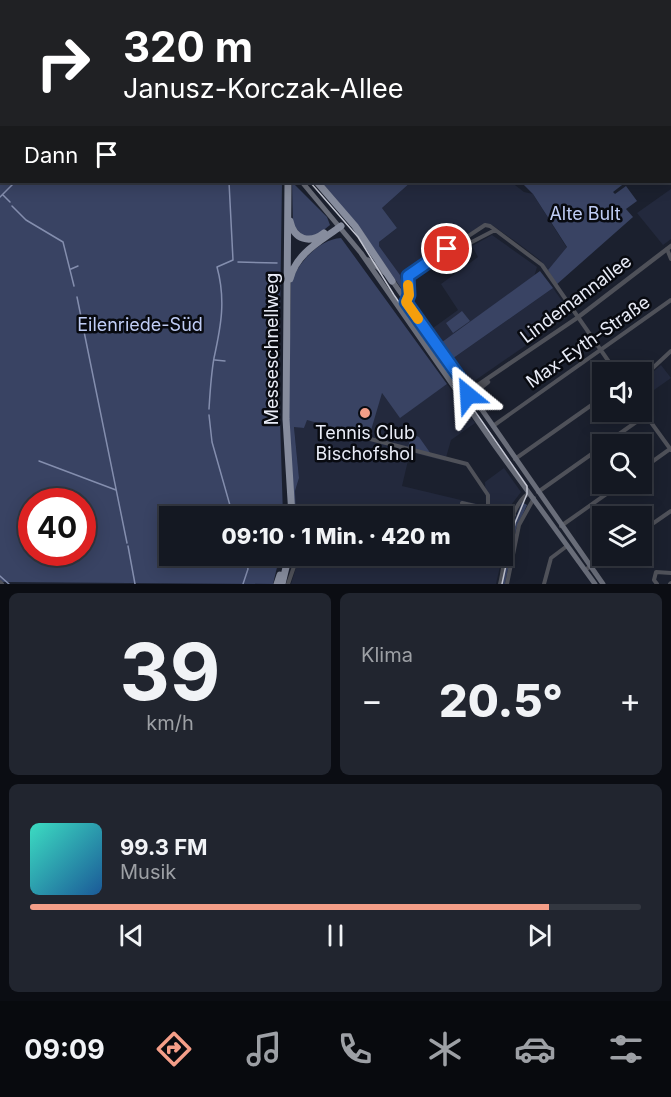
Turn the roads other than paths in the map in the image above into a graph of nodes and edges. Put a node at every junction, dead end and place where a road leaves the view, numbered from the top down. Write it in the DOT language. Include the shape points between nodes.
graph roads {
  1 [pos="287,183"];
  2 [pos="287,183"];
  3 [pos="303,183"];
  4 [pos="318,183"];
  5 [pos="288,207"];
  6 [pos="340,224"];
  7 [pos="495,230"];
  8 [pos="460,242"];
  9 [pos="669,247"];
  10 [pos="361,253"];
  11 [pos="671,259"];
  12 [pos="392,281"];
  13 [pos="287,294"];
  14 [pos="671,300"];
  15 [pos="406,302"];
  16 [pos="399,308"];
  17 [pos="577,318"];
  18 [pos="600,349"];
  19 [pos="671,351"];
  20 [pos="609,362"];
  21 [pos="652,369"];
  22 [pos="460,393"];
  23 [pos="469,394"];
  24 [pos="468,405"];
  25 [pos="592,405"];
  26 [pos="636,422"];
  27 [pos="651,422"];
  28 [pos="491,427"];
  29 [pos="619,434"];
  30 [pos="351,435"];
  31 [pos="671,449"];
  32 [pos="592,453"];
  33 [pos="515,459"];
  34 [pos="652,462"];
  35 [pos="606,494"];
  36 [pos="533,495"];
  37 [pos="462,503"];
  38 [pos="286,506"];
  39 [pos="291,506"];
  40 [pos="475,506"];
  41 [pos="488,506"];
  42 [pos="671,511"];
  43 [pos="514,515"];
  44 [pos="652,524"];
  45 [pos="561,526"];
  46 [pos="567,545"];
  47 [pos="284,566"];
  48 [pos="286,566"];
  49 [pos="292,566"];
  50 [pos="592,566"];
  51 [pos="588,569"];
  52 [pos="671,573"];
  53 [pos="283,581"];
  54 [pos="277,584"];
  55 [pos="500,584"];
  56 [pos="507,584"];
  57 [pos="544,584"];
  58 [pos="595,584"];
  59 [pos="603,584"];
  60 [pos="657,584"];
  1 -- 5 [label="highway, Messeschnellweg"];
  2 -- 38 [label="highway, Messeschnellweg" via="282,420"];
  3 -- 6 [label="main road"];
  4 -- 12 [label="highway" via="355,226"];
  5 -- 6 [label="highway" via="293,229 303,239 315,239"];
  5 -- 13 [label="highway, Messeschnellweg"];
  6 -- 10 [label="main road"];
  6 -- 13 [label="highway" via="298,261"];
  7 -- 8 [label="street" via="466,245"];
  7 -- 8 [label="street" via="485,225"];
  7 -- 17 [label="street" via="542,265"];
  8 -- 15 [label="street" via="408,276"];
  9 -- 11 [label="street"];
  9 -- 17 [label="street, Lindemannallee"];
  10 -- 12 [label="main road"];
  10 -- 16 [label="main road"];
  12 -- 15 [label="main road"];
  13 -- 39 [label="highway, Messeschnellweg" via="286,419"];
  14 -- 18 [label="street, Max-Eyth-Straße"];
  15 -- 16 [label="main road"];
  15 -- 23 [label="main road"];
  16 -- 22 [label="main road"];
  17 -- 18 [label="street"];
  17 -- 23 [label="street, Lindemannallee"];
  18 -- 20 [label="street"];
  18 -- 28 [label="street, Max-Eyth-Straße"];
  19 -- 21 [label="street"];
  22 -- 23 [label="street"];
  22 -- 24 [label="main road"];
  23 -- 24 [label="street"];
  23 -- 28 [label="main road"];
  24 -- 36 [label="main road"];
  25 -- 33 [label="street"];
  26 -- 29 [label="street"];
  27 -- 31 [label="street"];
  28 -- 33 [label="main road"];
  30 -- 41 [label="street" via="467,464 488,495"];
  31 -- 34 [label="street"];
  32 -- 36 [label="street"];
  33 -- 36 [label="main road"];
  35 -- 45 [label="street"];
  36 -- 43 [label="street" via="523,498"];
  36 -- 45 [label="main road"];
  36 -- 46 [label="main road"];
  36 -- 56 [label="street" via="519,525"];
  37 -- 40 [label="street"];
  42 -- 44 [label="street"];
  43 -- 55 [label="street"];
  45 -- 51 [label="main road"];
  46 -- 51 [label="main road"];
  46 -- 57 [label="street" via="551,558"];
  47 -- 53 [label="highway"];
  48 -- 53 [label="highway"];
  49 -- 53 [label="street"];
  50 -- 51 [label="street"];
  51 -- 58 [label="main road"];
  51 -- 59 [label="main road"];
  52 -- 60 [label="street" via="656,572"];
  53 -- 54 [label="highway"];
}
